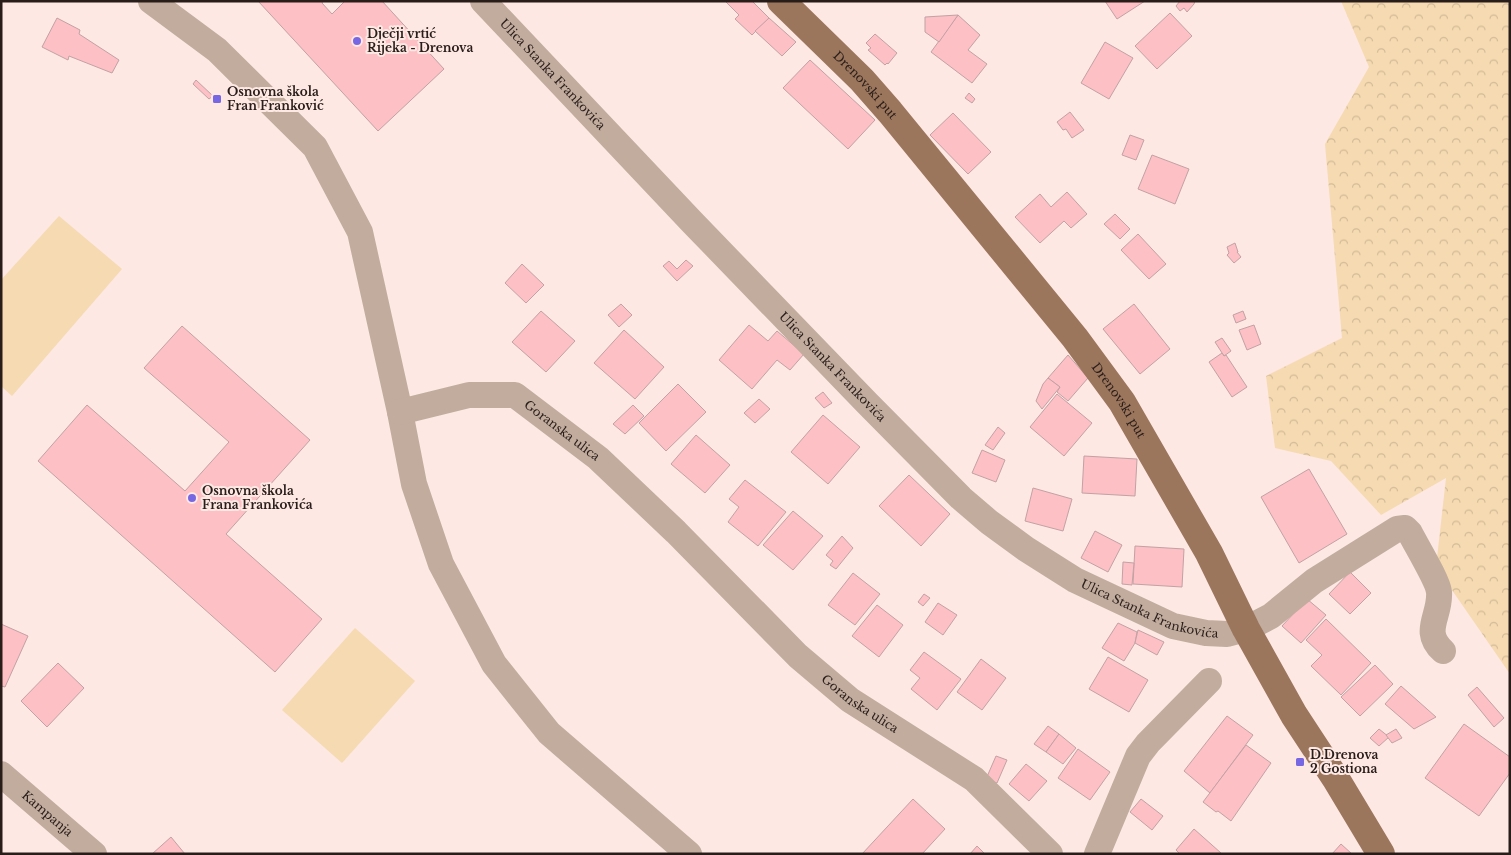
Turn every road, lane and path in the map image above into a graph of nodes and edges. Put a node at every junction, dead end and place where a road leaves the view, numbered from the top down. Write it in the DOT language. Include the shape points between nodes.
graph roads {
  1 [pos="151,1"];
  2 [pos="483,1"];
  3 [pos="781,1"];
  4 [pos="400,412"];
  5 [pos="1246,629"];
  6 [pos="1443,650"];
  7 [pos="1209,681"];
  8 [pos="1,774"];
  9 [pos="94,854"];
  10 [pos="689,854"];
  11 [pos="1050,854"];
  12 [pos="1097,854"];
  13 [pos="1380,854"];
  1 -- 4 [label="street" via="217,50 315,147 360,232"];
  2 -- 5 [label="street, Ulica Stanka Frankovića" via="860,396 989,522 1075,580 1164,622 1206,633 1227,634"];
  3 -- 5 [label="main road, Drenovski put" via="884,105 1075,338 1122,402 1209,553"];
  4 -- 10 [label="street" via="414,484 441,564 494,664 549,734"];
  4 -- 11 [label="street, Goranska ulica" via="469,395 515,395 598,458 798,656 850,700 974,779"];
  5 -- 6 [label="street, Ulica Stanka Frankovića" via="1271,616 1314,581 1398,529 1405,528 1439,590 1432,627 1436,644"];
  5 -- 13 [label="main road, Drenovski put"];
  7 -- 12 [label="street" via="1138,756"];
  8 -- 9 [label="street, Kampanja"];
}
